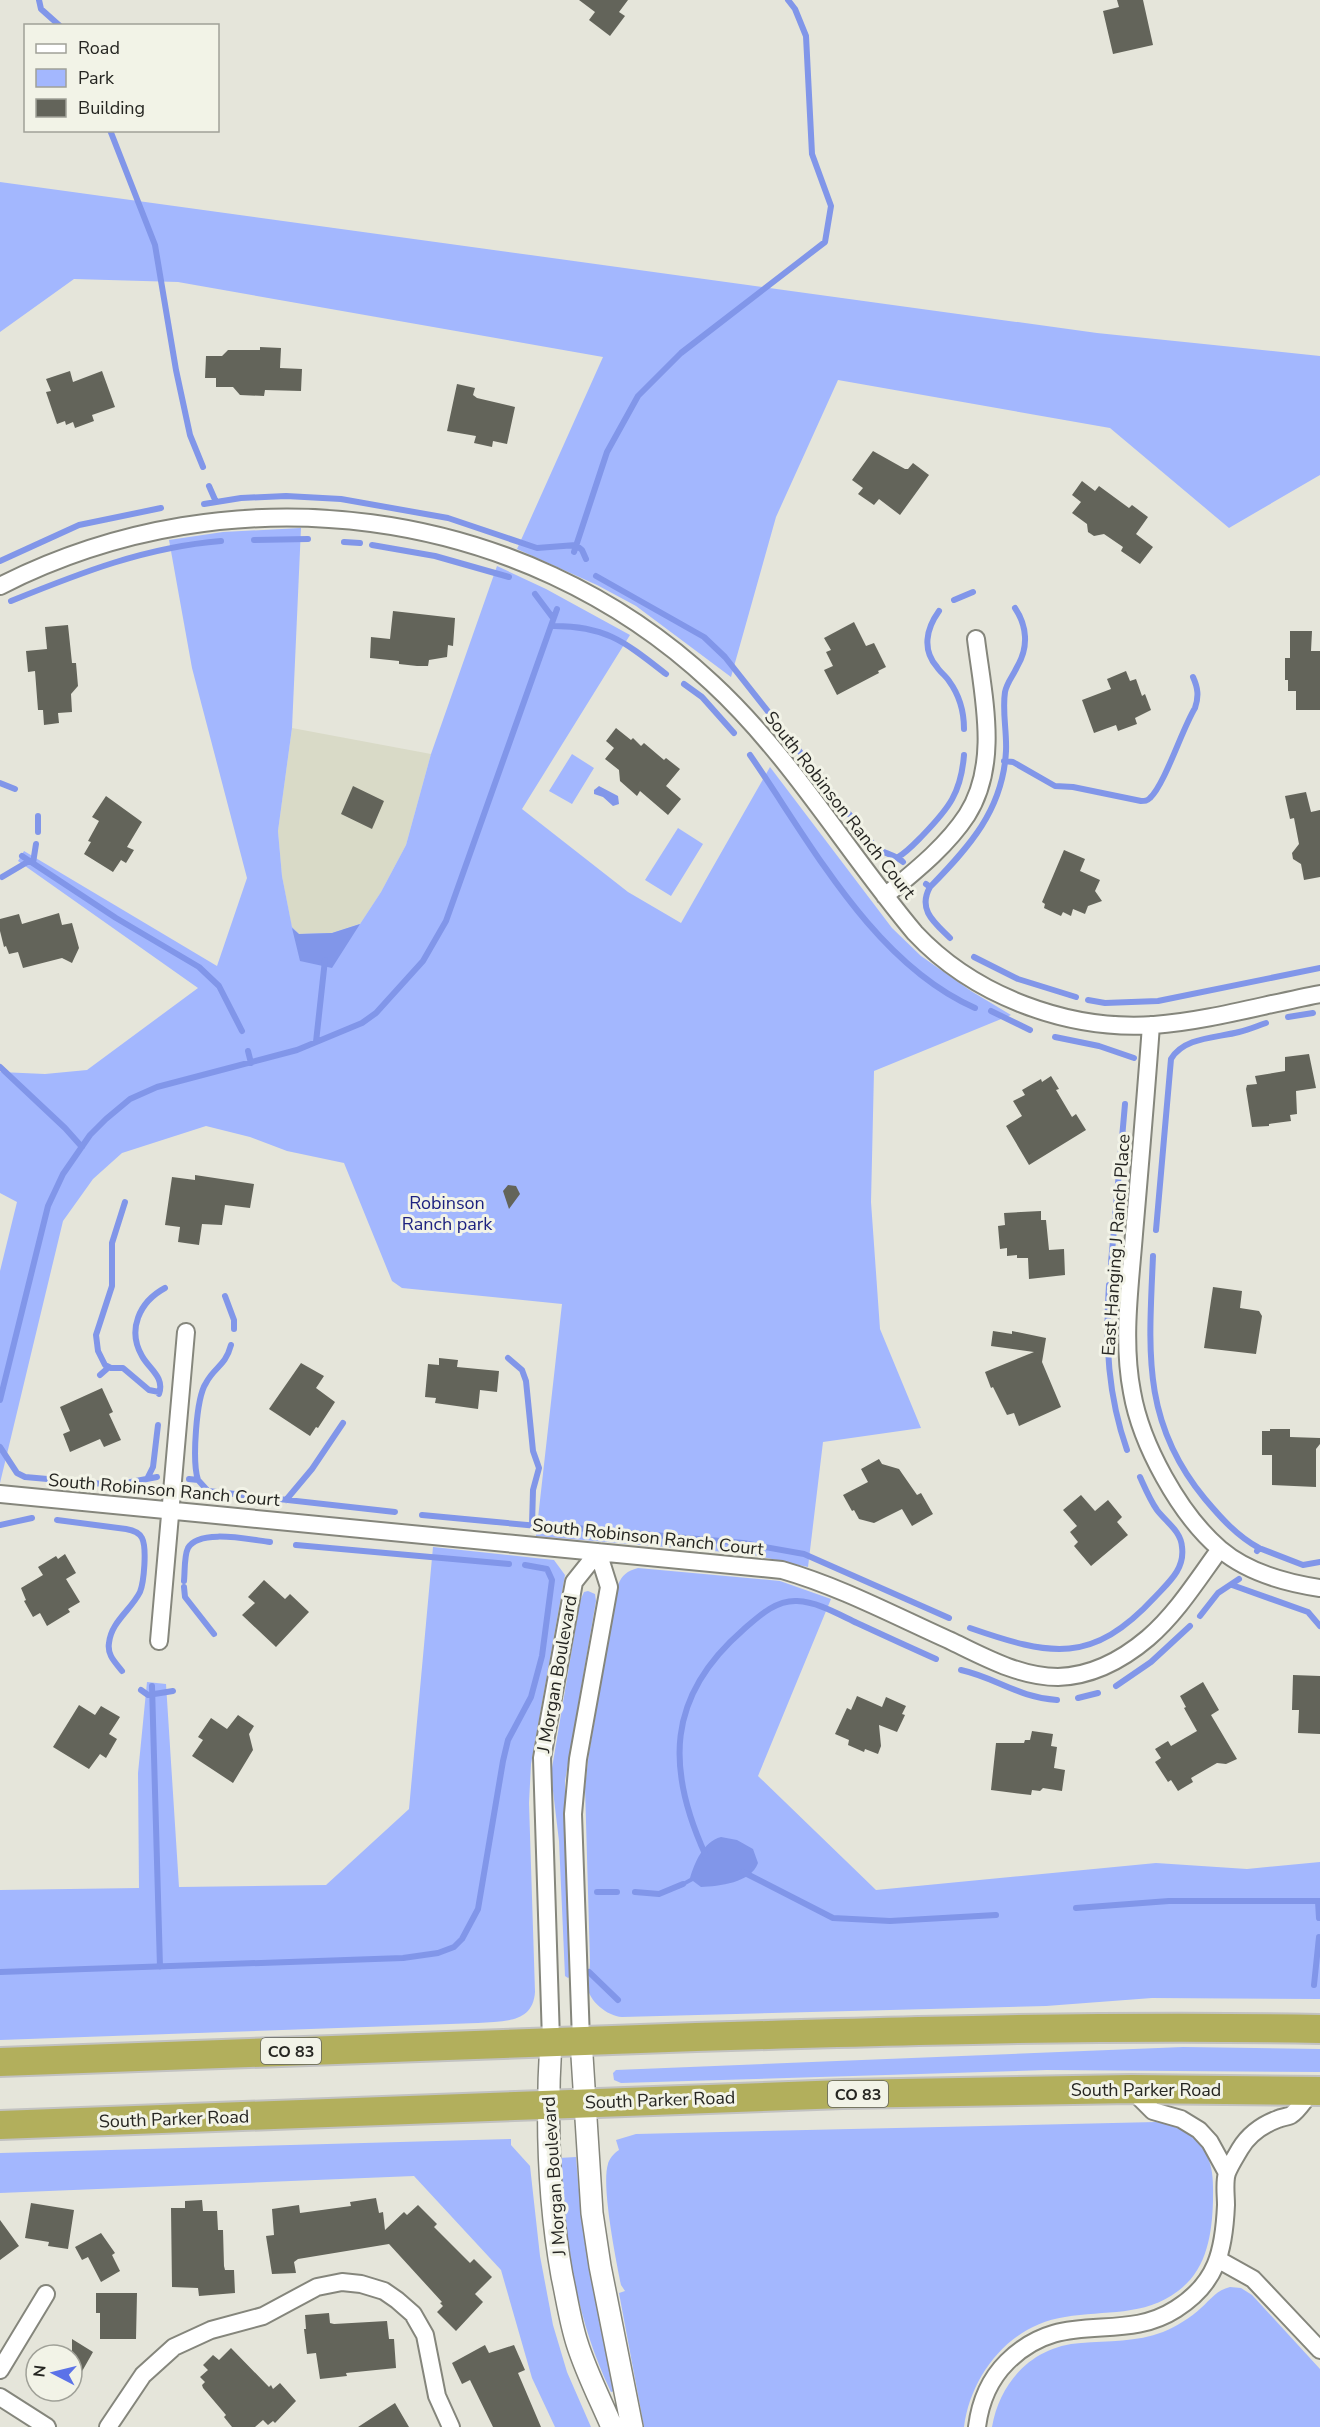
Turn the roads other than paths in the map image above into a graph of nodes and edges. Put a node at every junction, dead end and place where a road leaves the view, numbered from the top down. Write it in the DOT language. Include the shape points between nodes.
graph roads {
  1 [pos="0,586"];
  2 [pos="976,639"];
  3 [pos="885,896"];
  4 [pos="1320,994"];
  5 [pos="1151,1025"];
  6 [pos="186,1332"];
  7 [pos="0,1494"];
  8 [pos="172,1510"];
  9 [pos="1220,1549"];
  10 [pos="598,1552"];
  11 [pos="1320,1588"];
  12 [pos="159,1641"];
  13 [pos="1320,2029"];
  14 [pos="551,2040"];
  15 [pos="582,2040"];
  16 [pos="0,2062"];
  17 [pos="1131,2089"];
  18 [pos="1316,2091"];
  19 [pos="585,2102"];
  20 [pos="547,2104"];
  21 [pos="0,2126"];
  22 [pos="1227,2173"];
  23 [pos="1219,2260"];
  24 [pos="46,2294"];
  25 [pos="1320,2350"];
  26 [pos="0,2370"];
  27 [pos="0,2397"];
  28 [pos="47,2427"];
  29 [pos="108,2427"];
  30 [pos="451,2427"];
  31 [pos="612,2427"];
  32 [pos="632,2427"];
  33 [pos="977,2427"];
  1 -- 3 [label="street, South Robinson Ranch Court" via="95,546 163,529 217,521 333,518 417,531 479,546 533,566 605,603 694,666 768,741"];
  2 -- 3 [label="street" via="986,745 983,778 955,830"];
  3 -- 5 [label="street, South Robinson Ranch Court" via="942,959 1012,1000 1089,1022"];
  4 -- 5 [label="street, South Robinson Ranch Court"];
  5 -- 9 [label="street, East Hanging J Ranch Place" via="1127,1326 1130,1378 1140,1425 1154,1458 1181,1502"];
  6 -- 8 [label="street"];
  7 -- 8 [label="street, South Robinson Ranch Court"];
  8 -- 10 [label="street, South Robinson Ranch Court"];
  8 -- 12 [label="street"];
  9 -- 10 [label="street, South Robinson Ranch Court" via="1181,1602 1140,1644 1099,1669 1057,1677 1011,1668 826,1584 782,1570"];
  9 -- 11 [label="street, East Hanging J Ranch Place" via="1266,1574"];
  10 -- 14 [label="street, J Morgan Boulevard" via="574,1582 542,1758"];
  10 -- 15 [label="street, J Morgan Boulevard" via="609,1587 578,1759 573,1814"];
  13 -- 15 [label="highway, CO 83" via="963,2030"];
  14 -- 15 [label="highway, CO 83"];
  14 -- 16 [label="highway, CO 83"];
  14 -- 20 [label="street, J Morgan Boulevard"];
  15 -- 19 [label="street, J Morgan Boulevard"];
  17 -- 18 [label="highway, South Parker Road / CO 83"];
  17 -- 19 [label="highway, South Parker Road / CO 83"];
  17 -- 22 [label="street" via="1153,2111 1181,2119 1199,2130"];
  18 -- 22 [label="street" via="1292,2115 1262,2126 1250,2136"];
  19 -- 20 [label="highway, South Parker Road / CO 83"];
  19 -- 32 [label="street, J Morgan Boulevard" via="597,2247"];
  20 -- 21 [label="highway, South Parker Road / CO 83"];
  20 -- 31 [label="street, J Morgan Boulevard" via="553,2213 570,2318 583,2362"];
  22 -- 23 [label="street" via="1225,2234"];
  23 -- 25 [label="street" via="1253,2279"];
  23 -- 33 [label="street" via="1195,2294 1165,2315 1133,2324 1059,2331 1025,2347 1001,2368 990,2384"];
  24 -- 26 [label="street"];
  27 -- 28 [label="street"];
  29 -- 30 [label="street" via="146,2371 178,2344 263,2316 317,2287 342,2282 380,2289 413,2314 425,2335 437,2396"];
}
